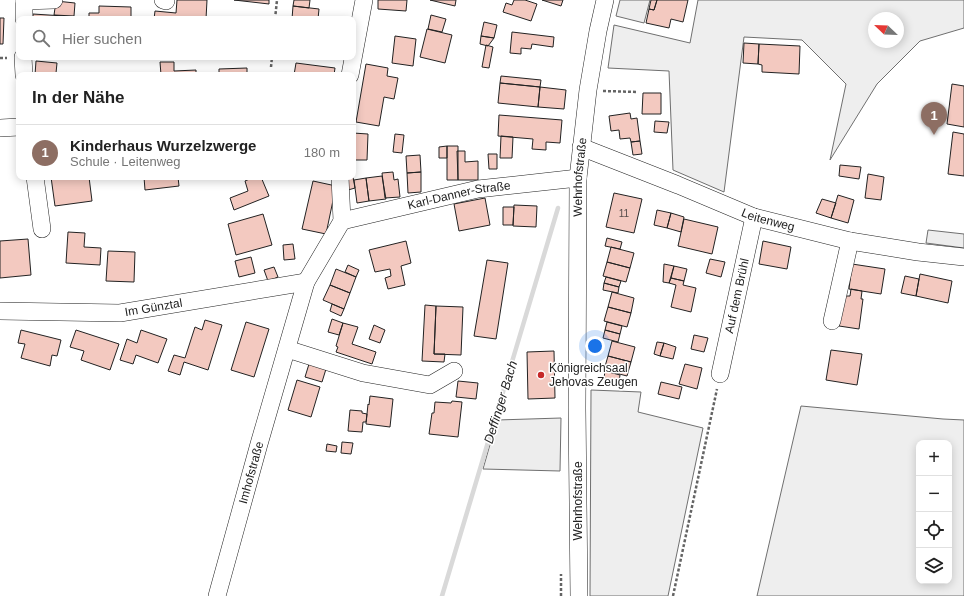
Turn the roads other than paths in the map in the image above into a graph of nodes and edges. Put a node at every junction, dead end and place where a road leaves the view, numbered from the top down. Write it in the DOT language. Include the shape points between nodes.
graph roads {
  1 [pos="54,0"];
  2 [pos="364,0"];
  3 [pos="605,0"];
  4 [pos="24,1"];
  5 [pos="24,16"];
  6 [pos="356,43"];
  7 [pos="23,60"];
  8 [pos="353,60"];
  9 [pos="24,72"];
  10 [pos="351,72"];
  11 [pos="16,127"];
  12 [pos="0,128"];
  13 [pos="581,147"];
  14 [pos="578,178"];
  15 [pos="35,180"];
  16 [pos="340,180"];
  17 [pos="754,217"];
  18 [pos="342,222"];
  19 [pos="42,229"];
  20 [pos="850,241"];
  21 [pos="964,257"];
  22 [pos="306,282"];
  23 [pos="0,311"];
  24 [pos="832,321"];
  25 [pos="287,349"];
  26 [pos="720,374"];
  27 [pos="447,376"];
  28 [pos="217,596"];
  29 [pos="578,596"];
  1 -- 4 [label="street"];
  2 -- 6 [label="street"];
  3 -- 13 [label="street, Wehrhofstraße" via="588,90"];
  4 -- 5 [label="street"];
  7 -- 9 [label="street"];
  8 -- 10 [label="street"];
  11 -- 12 [label="street"];
  13 -- 14 [label="street, Wehrhofstraße"];
  13 -- 17 [label="street, Leitenweg"];
  14 -- 18 [label="street, Karl-Danner-Straße" via="478,189"];
  14 -- 29 [label="street, Wehrhofstraße"];
  15 -- 19 [label="street"];
  16 -- 18 [label="street"];
  17 -- 20 [label="street, Leitenweg"];
  17 -- 26 [label="street, Auf dem Brühl"];
  18 -- 22 [label="street, Imhofstraße"];
  20 -- 21 [label="street, Leitenweg"];
  20 -- 24 [label="street"];
  22 -- 23 [label="street, Im Günztal" via="120,313"];
  22 -- 25 [label="street, Imhofstraße"];
  25 -- 27 [label="street" via="363,373 430,385"];
  25 -- 28 [label="street, Imhofstraße"];
}
